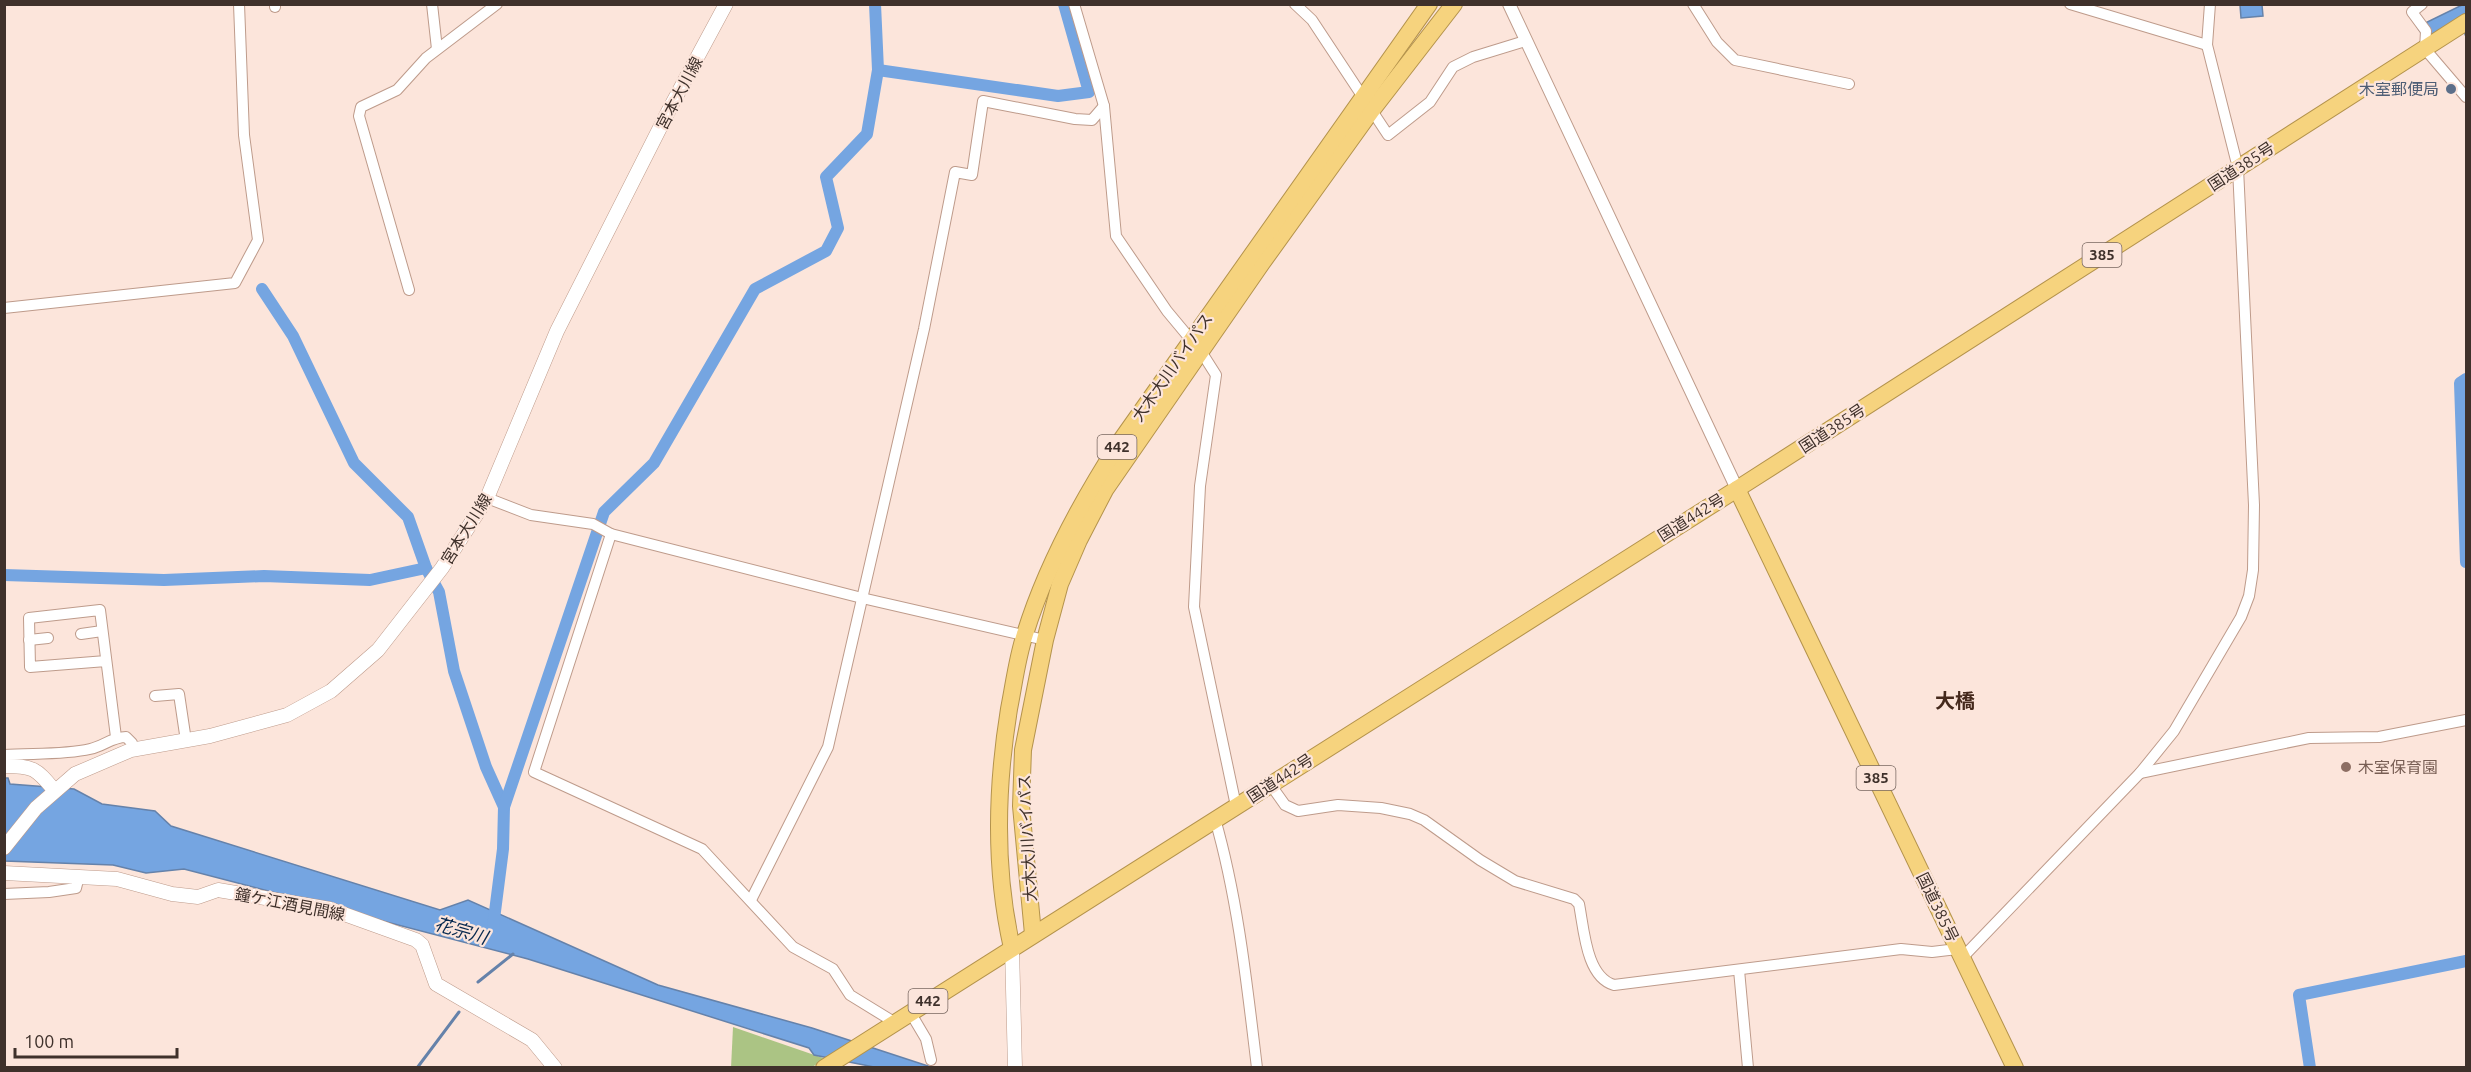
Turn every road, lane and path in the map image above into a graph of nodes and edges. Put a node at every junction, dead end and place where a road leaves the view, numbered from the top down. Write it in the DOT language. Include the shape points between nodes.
graph roads {
  1 [pos="238,4"];
  2 [pos="432,4"];
  3 [pos="497,4"];
  4 [pos="726,4"];
  5 [pos="1074,4"];
  6 [pos="1295,4"];
  7 [pos="1454,4"];
  8 [pos="1693,4"];
  9 [pos="2070,4"];
  10 [pos="2210,4"];
  11 [pos="2422,4"];
  12 [pos="1509,5"];
  13 [pos="1425,10"];
  14 [pos="2466,22"];
  15 [pos="1525,41"];
  16 [pos="2207,45"];
  17 [pos="437,49"];
  18 [pos="2424,49"];
  19 [pos="1849,84"];
  20 [pos="2466,97"];
  21 [pos="1368,105"];
  22 [pos="1104,106"];
  23 [pos="2238,168"];
  24 [pos="409,290"];
  25 [pos="4,308"];
  26 [pos="1191,340"];
  27 [pos="1202,353"];
  28 [pos="1737,489"];
  29 [pos="487,498"];
  30 [pos="607,532"];
  31 [pos="862,598"];
  32 [pos="102,631"];
  33 [pos="81,634"];
  34 [pos="1024,636"];
  35 [pos="48,638"];
  36 [pos="29,640"];
  37 [pos="1045,640"];
  38 [pos="106,661"];
  39 [pos="155,696"];
  40 [pos="2466,720"];
  41 [pos="116,737"];
  42 [pos="186,741"];
  43 [pos="130,750"];
  44 [pos="4,755"];
  45 [pos="4,766"];
  46 [pos="2140,773"];
  47 [pos="1270,784"];
  48 [pos="55,785"];
  49 [pos="1236,806"];
  50 [pos="1215,819"];
  51 [pos="4,848"];
  52 [pos="4,873"];
  53 [pos="79,876"];
  54 [pos="4,894"];
  55 [pos="751,900"];
  56 [pos="1033,934"];
  57 [pos="1960,953"];
  58 [pos="1002,955"];
  59 [pos="1739,970"];
  60 [pos="910,1012"];
  61 [pos="894,1023"];
  62 [pos="931,1060"];
  63 [pos="830,1064"];
  64 [pos="555,1068"];
  65 [pos="1015,1068"];
  66 [pos="1257,1068"];
  67 [pos="1748,1068"];
  68 [pos="2015,1068"];
  1 -- 25 [label="street" via="244,135 258,240 235,283"];
  2 -- 17 [label="street"];
  3 -- 17 [label="street"];
  4 -- 29 [label="main road, 宮本大川線" via="557,331"];
  5 -- 22 [label="street"];
  6 -- 21 [label="street" via="1312,20"];
  7 -- 21 [label="highway, 大木大川バイパス / 442"];
  8 -- 19 [label="street" via="1717,42 1734,60"];
  9 -- 16 [label="street"];
  10 -- 16 [label="street"];
  11 -- 18 [label="street" via="2412,12 2426,31"];
  12 -- 15 [label="street"];
  13 -- 21 [label="highway, 大木大川バイパス / 442"];
  14 -- 18 [label="highway, 国道385号 / 385"];
  15 -- 21 [label="street" via="1453,67 1430,102 1388,135"];
  15 -- 28 [label="street"];
  16 -- 23 [label="street"];
  17 -- 24 [label="street" via="397,90 365,104 358,116"];
  18 -- 20 [label="street"];
  18 -- 23 [label="highway, 国道385号 / 385"];
  21 -- 26 [label="highway, 大木大川バイパス / 442"];
  21 -- 27 [label="highway, 大木大川バイパス / 442"];
  22 -- 26 [label="street" via="1116,236"];
  22 -- 31 [label="street" via="1092,120 983,101 972,175 955,172 924,329"];
  23 -- 28 [label="highway, 国道385号 / 385"];
  23 -- 46 [label="street" via="2254,497 2253,570 2241,618 2174,731"];
  26 -- 27 [label="street"];
  26 -- 34 [label="highway, 大木大川バイパス / 442" via="1119,443 1074,517"];
  27 -- 37 [label="highway, 大木大川バイパス / 442" via="1105,490 1060,584"];
  27 -- 49 [label="street" via="1216,375 1200,486 1194,607"];
  28 -- 47 [label="highway, 国道442号 / 442"];
  28 -- 57 [label="highway, 国道385号 / 385"];
  29 -- 30 [label="street" via="531,515 592,524"];
  29 -- 42 [label="main road, 宮本大川線" via="442,568 378,650 331,691 287,715"];
  30 -- 31 [label="street"];
  30 -- 55 [label="street" via="534,772 702,849"];
  31 -- 34 [label="street"];
  31 -- 55 [label="street" via="828,747"];
  32 -- 33 [label="street"];
  32 -- 36 [label="street" via="100,610 29,618"];
  32 -- 38 [label="street"];
  34 -- 37 [label="street"];
  34 -- 58 [label="highway, 大木大川バイパス / 442" via="1006,728 998,804 1005,918"];
  35 -- 36 [label="street"];
  36 -- 38 [label="street" via="30,667"];
  37 -- 56 [label="highway, 大木大川バイパス / 442" via="1023,750 1021,806"];
  38 -- 41 [label="street"];
  39 -- 42 [label="street" via="179,694"];
  40 -- 46 [label="street" via="2379,737 2309,738"];
  41 -- 43 [label="street" via="126,737 132,743"];
  41 -- 44 [label="street" via="89,750"];
  42 -- 43 [label="main road, 宮本大川線"];
  43 -- 48 [label="main road, 宮本大川線"];
  45 -- 48 [label="main road" via="28,766"];
  46 -- 57 [label="street"];
  47 -- 49 [label="highway, 国道442号 / 442"];
  47 -- 59 [label="street" via="1284,805 1298,811 1338,805 1410,814 1497,872 1574,899 1579,904 1594,967 1604,982 1614,985"];
  48 -- 51 [label="main road, 宮本大川線"];
  49 -- 50 [label="highway, 国道442号 / 442"];
  50 -- 56 [label="highway, 国道442号 / 442"];
  50 -- 66 [label="street" via="1223,844"];
  52 -- 53 [label="main road, 鐘ケ江酒見間線"];
  53 -- 54 [label="street" via="76,888"];
  53 -- 64 [label="main road, 鐘ケ江酒見間線" via="117,879 172,894 198,897 218,890 330,909 416,940 422,945 436,984 532,1040"];
  55 -- 61 [label="street" via="792,947 833,969 850,995"];
  56 -- 58 [label="highway, 国道442号 / 442"];
  57 -- 59 [label="street" via="1901,949"];
  57 -- 68 [label="highway, 国道385号 / 385"];
  58 -- 60 [label="highway, 国道442号 / 442"];
  58 -- 65 [label="main road"];
  59 -- 67 [label="street"];
  60 -- 61 [label="highway, 国道442号 / 442"];
  60 -- 62 [label="street" via="926,1039"];
  61 -- 63 [label="highway, 国道442号 / 442"];
}
